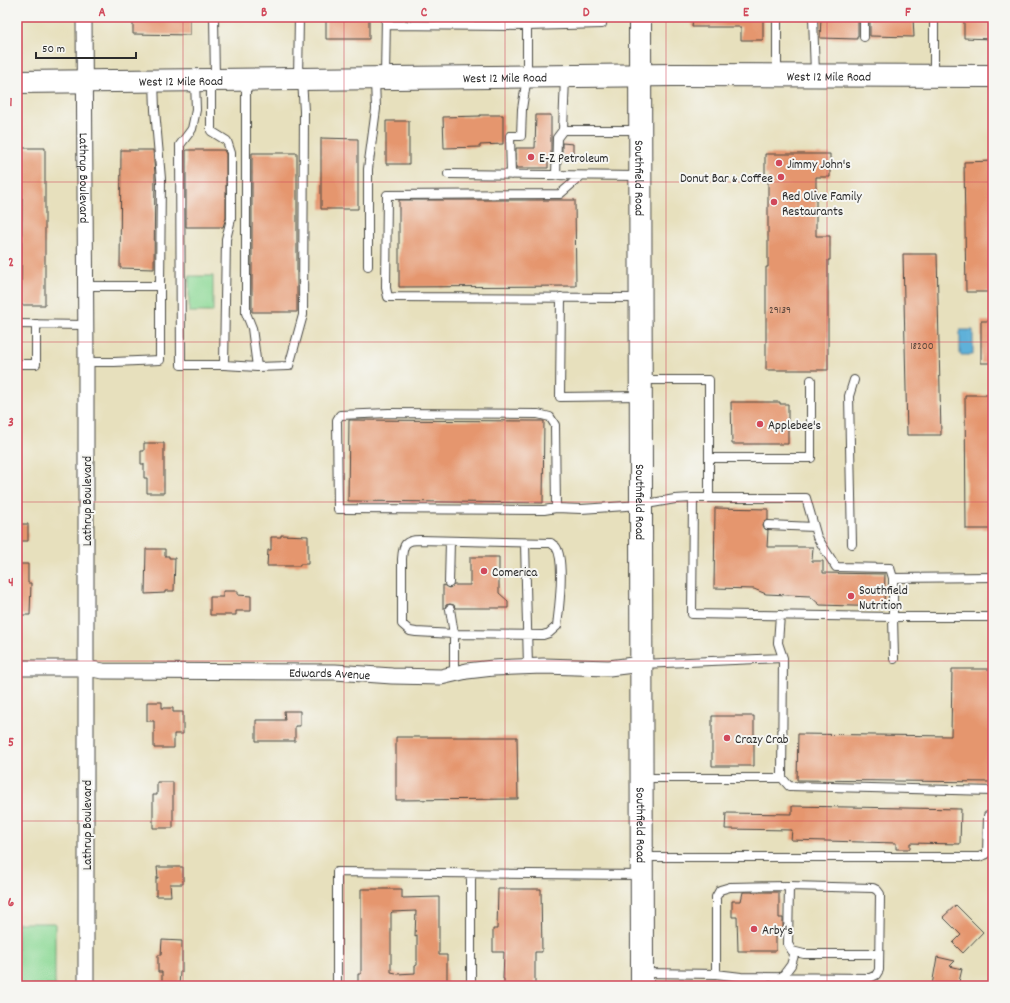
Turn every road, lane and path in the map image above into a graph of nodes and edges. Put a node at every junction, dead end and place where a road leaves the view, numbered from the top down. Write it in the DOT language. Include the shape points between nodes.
graph roads {
  1 [pos="84,17"];
  2 [pos="214,17"];
  3 [pos="299,17"];
  4 [pos="527,17"];
  5 [pos="602,17"];
  6 [pos="640,17"];
  7 [pos="777,17"];
  8 [pos="813,17"];
  9 [pos="864,17"];
  10 [pos="934,17"];
  11 [pos="386,21"];
  12 [pos="527,26"];
  13 [pos="864,37"];
  14 [pos="640,76"];
  15 [pos="777,76"];
  16 [pos="814,76"];
  17 [pos="934,76"];
  18 [pos="993,76"];
  19 [pos="527,77"];
  20 [pos="565,77"];
  21 [pos="380,78"];
  22 [pos="154,80"];
  23 [pos="207,80"];
  24 [pos="246,80"];
  25 [pos="300,80"];
  26 [pos="84,81"];
  27 [pos="17,82"];
  28 [pos="563,130"];
  29 [pos="640,130"];
  30 [pos="448,174"];
  31 [pos="510,175"];
  32 [pos="556,176"];
  33 [pos="581,176"];
  34 [pos="640,176"];
  35 [pos="368,266"];
  36 [pos="85,286"];
  37 [pos="160,286"];
  38 [pos="561,297"];
  39 [pos="641,298"];
  40 [pos="17,324"];
  41 [pos="36,324"];
  42 [pos="85,325"];
  43 [pos="86,362"];
  44 [pos="17,364"];
  45 [pos="224,365"];
  46 [pos="257,366"];
  47 [pos="811,380"];
  48 [pos="854,380"];
  49 [pos="640,388"];
  50 [pos="709,458"];
  51 [pos="693,498"];
  52 [pos="709,498"];
  53 [pos="641,505"];
  54 [pos="556,508"];
  55 [pos="768,525"];
  56 [pos="814,527"];
  57 [pos="450,541"];
  58 [pos="524,543"];
  59 [pos="852,544"];
  60 [pos="993,577"];
  61 [pos="893,578"];
  62 [pos="449,583"];
  63 [pos="450,609"];
  64 [pos="780,615"];
  65 [pos="893,617"];
  66 [pos="993,617"];
  67 [pos="454,634"];
  68 [pos="527,635"];
  69 [pos="783,658"];
  70 [pos="894,659"];
  71 [pos="641,664"];
  72 [pos="528,667"];
  73 [pos="17,668"];
  74 [pos="86,668"];
  75 [pos="454,674"];
  76 [pos="641,778"];
  77 [pos="782,778"];
  78 [pos="993,791"];
  79 [pos="988,816"];
  80 [pos="642,866"];
  81 [pos="471,873"];
  82 [pos="789,886"];
  83 [pos="795,952"];
  84 [pos="879,954"];
  85 [pos="716,974"];
  86 [pos="782,977"];
  87 [pos="642,980"];
  88 [pos="86,986"];
  89 [pos="337,986"];
  90 [pos="471,986"];
  1 -- 26 [label="street, Lathrup Boulevard"];
  2 -- 23 [label="lane"];
  3 -- 25 [label="lane"];
  4 -- 12 [label="lane"];
  5 -- 12 [label="lane" via="602,24"];
  6 -- 14 [label="main road, Southfield Road"];
  7 -- 15 [label="lane"];
  8 -- 16 [label="lane"];
  9 -- 13 [label="lane"];
  10 -- 17 [label="lane"];
  11 -- 12 [label="lane"];
  11 -- 21 [label="lane"];
  12 -- 19 [label="lane"];
  14 -- 15 [label="main road, West 12 Mile Road"];
  14 -- 20 [label="main road, West 12 Mile Road"];
  14 -- 29 [label="main road, Southfield Road"];
  15 -- 16 [label="main road, West 12 Mile Road"];
  16 -- 17 [label="main road, West 12 Mile Road"];
  17 -- 18 [label="main road, West 12 Mile Road"];
  19 -- 20 [label="main road, West 12 Mile Road"];
  19 -- 21 [label="main road, West 12 Mile Road"];
  19 -- 31 [label="lane" via="521,136 510,136"];
  20 -- 28 [label="lane"];
  21 -- 25 [label="main road, West 12 Mile Road"];
  21 -- 35 [label="lane" via="368,169"];
  22 -- 23 [label="main road, West 12 Mile Road"];
  22 -- 26 [label="main road, West 12 Mile Road"];
  22 -- 37 [label="lane" via="154,110 161,179"];
  23 -- 24 [label="main road, West 12 Mile Road"];
  23 -- 45 [label="lane" via="211,131 227,141 231,153 231,219 226,239"];
  23 -- 45 [label="lane" via="192,129 180,145 181,365"];
  24 -- 25 [label="main road, West 12 Mile Road"];
  24 -- 46 [label="lane" via="246,313 252,328"];
  25 -- 46 [label="lane" via="304,111 303,315 290,366"];
  26 -- 27 [label="main road, West 12 Mile Road"];
  26 -- 36 [label="street, Lathrup Boulevard"];
  28 -- 29 [label="lane"];
  28 -- 32 [label="lane" via="557,138"];
  29 -- 34 [label="main road, Southfield Road"];
  30 -- 31 [label="lane"];
  31 -- 32 [label="lane"];
  32 -- 33 [label="lane"];
  33 -- 34 [label="lane"];
  33 -- 38 [label="lane" via="560,194 387,195 388,297"];
  34 -- 39 [label="main road, Southfield Road"];
  36 -- 37 [label="lane"];
  36 -- 42 [label="street, Lathrup Boulevard"];
  37 -- 43 [label="lane" via="160,360"];
  38 -- 39 [label="lane"];
  38 -- 49 [label="lane" via="560,397"];
  39 -- 49 [label="main road, Southfield Road"];
  40 -- 41 [label="lane"];
  41 -- 42 [label="lane"];
  41 -- 44 [label="lane" via="36,364"];
  42 -- 43 [label="street, Lathrup Boulevard"];
  43 -- 74 [label="street, Lathrup Boulevard"];
  45 -- 46 [label="lane"];
  47 -- 50 [label="lane" via="811,458"];
  48 -- 59 [label="lane" via="849,396"];
  49 -- 50 [label="lane" via="708,380"];
  49 -- 53 [label="main road, Southfield Road"];
  50 -- 52 [label="lane"];
  51 -- 52 [label="lane"];
  51 -- 53 [label="lane"];
  51 -- 64 [label="lane" via="692,614"];
  52 -- 56 [label="lane" via="806,498"];
  53 -- 54 [label="lane"];
  53 -- 71 [label="main road, Southfield Road"];
  54 -- 54 [label="lane" via="338,509 337,420 340,415 389,413 538,414 550,417 555,424"];
  55 -- 56 [label="lane"];
  56 -- 61 [label="lane" via="817,537 836,566 890,568"];
  57 -- 58 [label="lane"];
  57 -- 62 [label="lane"];
  57 -- 67 [label="lane" via="412,540 403,548 402,624 416,632"];
  58 -- 68 [label="lane"];
  58 -- 68 [label="lane" via="551,543 556,548 560,565 557,626 543,635"];
  60 -- 61 [label="lane"];
  61 -- 65 [label="lane"];
  63 -- 67 [label="lane"];
  64 -- 65 [label="lane"];
  64 -- 69 [label="lane" via="778,643"];
  65 -- 66 [label="lane"];
  65 -- 70 [label="lane"];
  67 -- 68 [label="lane"];
  67 -- 75 [label="lane"];
  68 -- 72 [label="lane"];
  69 -- 71 [label="lane"];
  69 -- 77 [label="lane"];
  71 -- 72 [label="street, Edwards Avenue" via="610,668"];
  71 -- 76 [label="main road, Southfield Road"];
  72 -- 75 [label="street, Edwards Avenue"];
  73 -- 74 [label="street, Edwards Avenue"];
  74 -- 75 [label="street, Edwards Avenue" via="104,671 335,672 441,677"];
  74 -- 88 [label="street, Lathrup Boulevard"];
  76 -- 77 [label="lane"];
  76 -- 80 [label="main road, Southfield Road"];
  77 -- 78 [label="lane" via="789,786"];
  79 -- 80 [label="lane" via="987,854 979,857"];
  80 -- 81 [label="lane"];
  80 -- 87 [label="main road, Southfield Road"];
  81 -- 89 [label="lane" via="337,872"];
  81 -- 90 [label="lane"];
  82 -- 83 [label="lane" via="788,944"];
  82 -- 84 [label="lane" via="877,890 880,894"];
  82 -- 85 [label="lane" via="730,887 720,890 716,897"];
  83 -- 84 [label="lane"];
  83 -- 86 [label="lane" via="791,965"];
  84 -- 86 [label="lane" via="879,970 870,978"];
  85 -- 86 [label="lane"];
  85 -- 87 [label="lane"];
}
